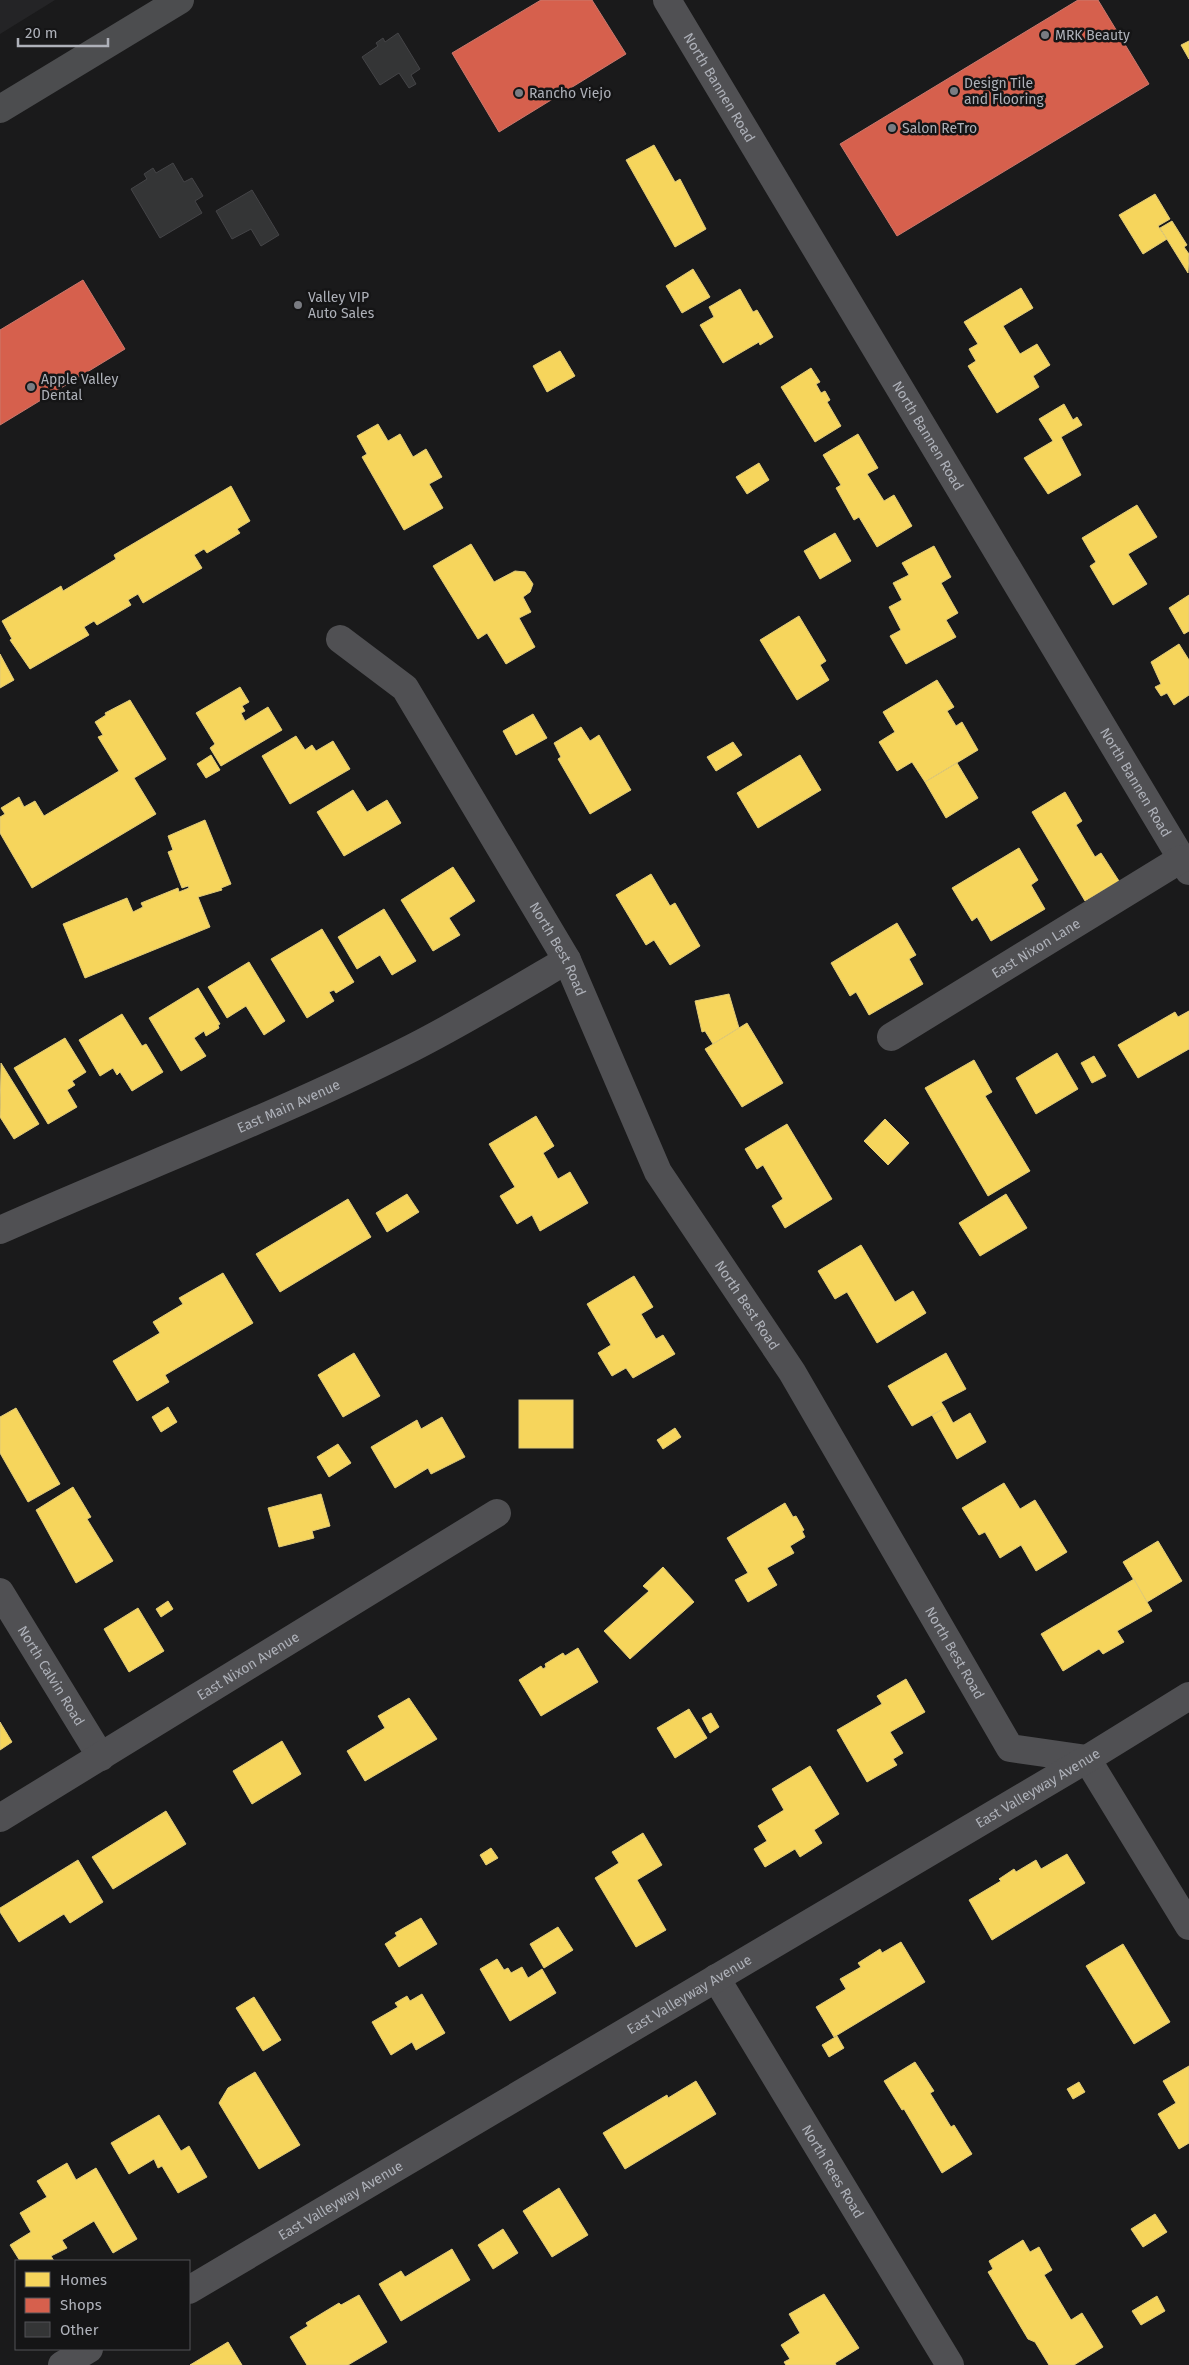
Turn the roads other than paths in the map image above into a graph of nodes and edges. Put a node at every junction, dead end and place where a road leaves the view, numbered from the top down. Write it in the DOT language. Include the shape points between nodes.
graph roads {
  1 [pos="180,0"];
  2 [pos="667,0"];
  3 [pos="0,109"];
  4 [pos="340,639"];
  5 [pos="1185,865"];
  6 [pos="567,960"];
  7 [pos="891,1037"];
  8 [pos="0,1230"];
  9 [pos="497,1512"];
  10 [pos="0,1592"];
  11 [pos="1189,1696"];
  12 [pos="101,1758"];
  13 [pos="1087,1759"];
  14 [pos="0,1818"];
  15 [pos="1189,1926"];
  16 [pos="716,1978"];
  17 [pos="190,2289"];
  18 [pos="950,2365"];
  1 -- 3 [label="main road"];
  2 -- 5 [label="street, North Bannen Road"];
  4 -- 6 [label="street, North Best Road" via="405,688"];
  5 -- 7 [label="street, East Nixon Lane"];
  6 -- 8 [label="street, East Main Avenue" via="412,1048 245,1125"];
  6 -- 13 [label="street, North Best Road" via="658,1172 792,1372 1010,1748"];
  9 -- 12 [label="street, East Nixon Avenue"];
  10 -- 12 [label="street, North Calvin Road"];
  11 -- 13 [label="street, East Valleyway Avenue"];
  12 -- 14 [label="street, East Nixon Avenue"];
  13 -- 15 [label="street"];
  13 -- 16 [label="street, East Valleyway Avenue"];
  16 -- 17 [label="street, East Valleyway Avenue"];
  16 -- 18 [label="street, North Rees Road"];
}
